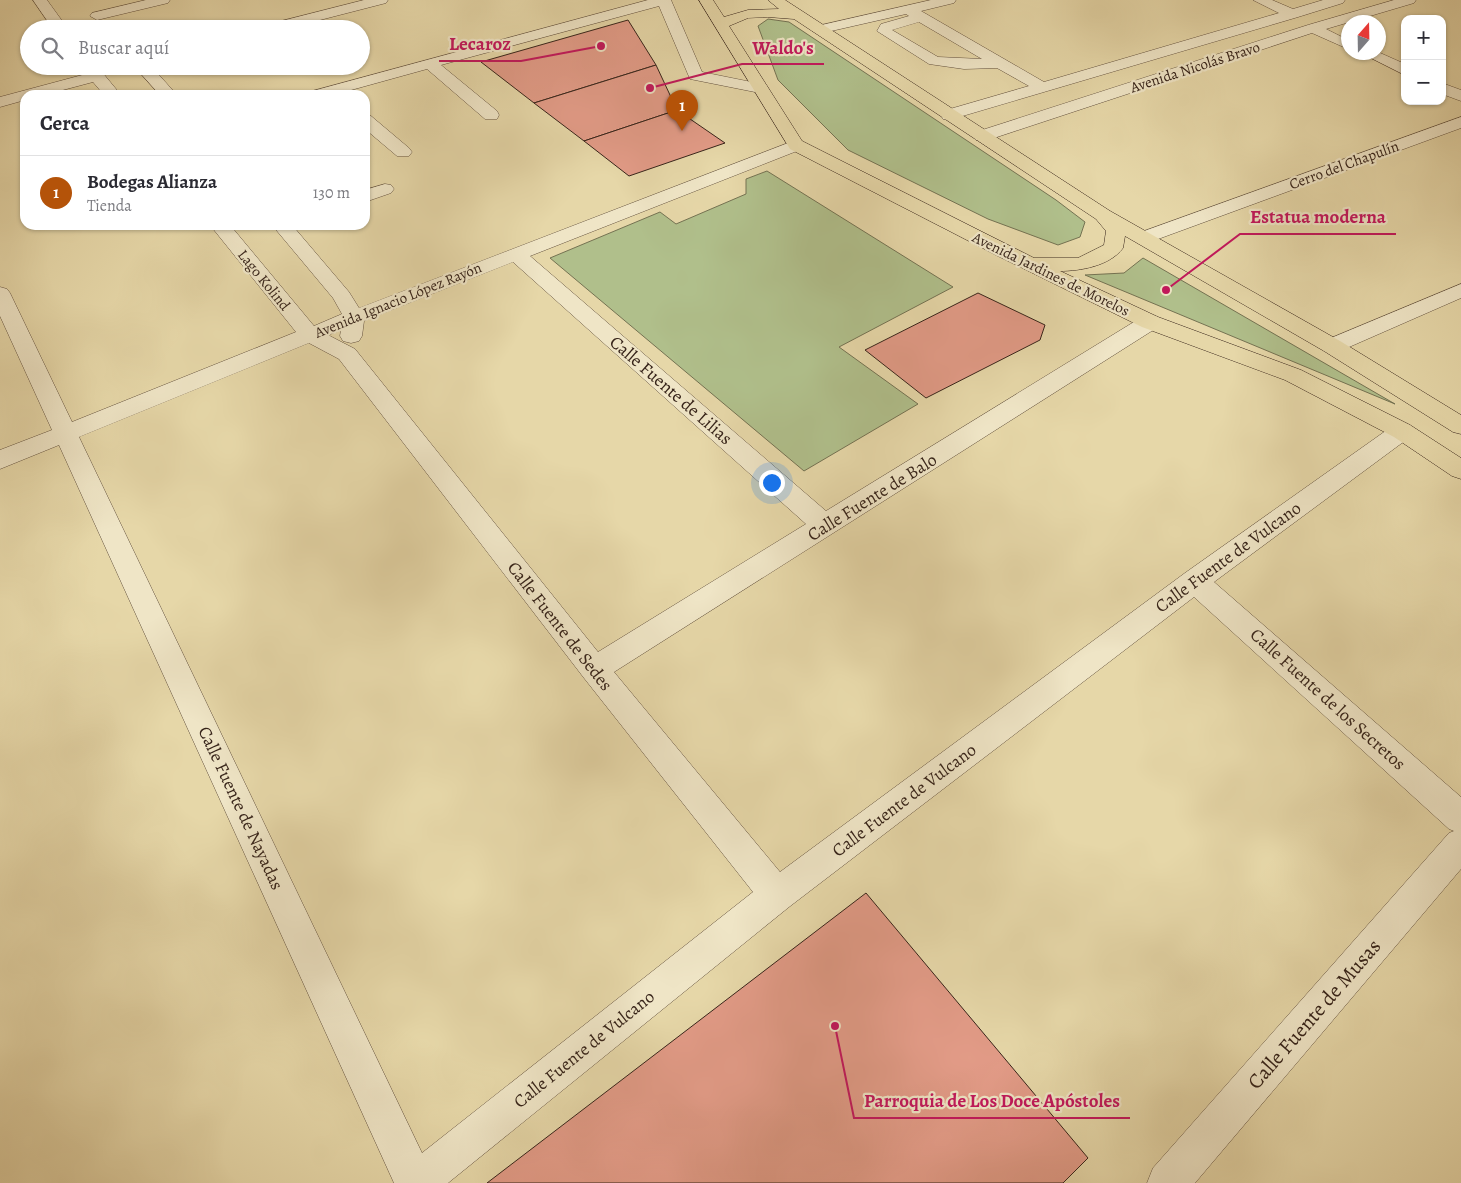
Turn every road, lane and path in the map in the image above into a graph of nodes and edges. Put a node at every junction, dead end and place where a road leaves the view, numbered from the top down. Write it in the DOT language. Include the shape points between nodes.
graph roads {
  1 [pos="40,0"];
  2 [pos="163,0"];
  3 [pos="381,0"];
  4 [pos="664,0"];
  5 [pos="706,0"];
  6 [pos="775,0"];
  7 [pos="949,0"];
  8 [pos="1260,0"];
  9 [pos="1338,0"];
  10 [pos="1351,0"];
  11 [pos="1409,0"];
  12 [pos="1374,10"];
  13 [pos="914,13"];
  14 [pos="1293,14"];
  15 [pos="799,16"];
  16 [pos="54,20"];
  17 [pos="100,20"];
  18 [pos="302,20"];
  19 [pos="720,25"];
  20 [pos="1313,28"];
  21 [pos="818,30"];
  22 [pos="1341,42"];
  23 [pos="1383,60"];
  24 [pos="1000,63"];
  25 [pos="430,64"];
  26 [pos="1401,68"];
  27 [pos="80,75"];
  28 [pos="96,75"];
  29 [pos="149,75"];
  30 [pos="760,88"];
  31 [pos="1043,88"];
  32 [pos="36,90"];
  33 [pos="109,90"];
  34 [pos="162,90"];
  35 [pos="340,90"];
  36 [pos="1446,90"];
  37 [pos="20,95"];
  38 [pos="1461,96"];
  39 [pos="0,102"];
  40 [pos="491,115"];
  41 [pos="949,115"];
  42 [pos="1461,122"];
  43 [pos="370,124"];
  44 [pos="982,136"];
  45 [pos="796,145"];
  46 [pos="402,152"];
  47 [pos="385,189"];
  48 [pos="370,194"];
  49 [pos="1103,214"];
  50 [pos="224,230"];
  51 [pos="286,230"];
  52 [pos="1143,238"];
  53 [pos="1004,252"];
  54 [pos="516,254"];
  55 [pos="1461,290"];
  56 [pos="0,293"];
  57 [pos="354,317"];
  58 [pos="1150,322"];
  59 [pos="310,335"];
  60 [pos="1332,346"];
  61 [pos="347,354"];
  62 [pos="1461,426"];
  63 [pos="1402,431"];
  64 [pos="66,433"];
  65 [pos="0,460"];
  66 [pos="1461,470"];
  67 [pos="826,526"];
  68 [pos="1195,581"];
  69 [pos="594,670"];
  70 [pos="1461,818"];
  71 [pos="1461,844"];
  72 [pos="777,895"];
  73 [pos="415,1183"];
  74 [pos="1168,1183"];
  1 -- 16 [label="street"];
  2 -- 17 [label="street" via="93,11"];
  3 -- 18 [label="street"];
  4 -- 25 [label="street"];
  4 -- 30 [label="street" via="696,76"];
  5 -- 19 [label="main road"];
  6 -- 15 [label="main road"];
  7 -- 13 [label="street"];
  8 -- 14 [label="street"];
  9 -- 14 [label="street, Avenida Nicolás Bravo"];
  10 -- 12 [label="street"];
  11 -- 12 [label="street, Avenida Nicolás Bravo"];
  12 -- 20 [label="street, Avenida Nicolás Bravo"];
  13 -- 21 [label="street"];
  13 -- 24 [label="street"];
  13 -- 24 [label="street" via="884,31 934,61"];
  14 -- 31 [label="street, Avenida Nicolás Bravo"];
  15 -- 19 [label="main road" via="754,12"];
  15 -- 21 [label="main road"];
  19 -- 30 [label="main road"];
  20 -- 22 [label="street"];
  20 -- 44 [label="street, Avenida Nicolás Bravo"];
  21 -- 41 [label="main road"];
  23 -- 26 [label="street"];
  24 -- 31 [label="street"];
  25 -- 35 [label="street"];
  25 -- 40 [label="street"];
  27 -- 32 [label="street"];
  28 -- 33 [label="street"];
  29 -- 34 [label="street"];
  30 -- 45 [label="main road"];
  31 -- 41 [label="street, Avenida Nicolás Bravo"];
  36 -- 38 [label="street"];
  37 -- 39 [label="street"];
  41 -- 44 [label="main road"];
  42 -- 52 [label="street, Cerro del Chapulín"];
  43 -- 46 [label="street"];
  44 -- 49 [label="main road"];
  45 -- 53 [label="main road, Avenida Jardines de Morelos"];
  45 -- 54 [label="street, Avenida Ignacio López Rayón"];
  47 -- 48 [label="street"];
  49 -- 52 [label="main road"];
  49 -- 53 [label="main road" via="1116,231 1113,248 1096,261 1059,265 1036,263"];
  50 -- 59 [label="street, Lago Kolind"];
  51 -- 57 [label="street" via="342,296"];
  52 -- 60 [label="main road"];
  53 -- 58 [label="main road, Avenida Jardines de Morelos"];
  54 -- 57 [label="street, Avenida Ignacio López Rayón"];
  54 -- 67 [label="street, Calle Fuente de Lilias"];
  55 -- 60 [label="street"];
  56 -- 64 [label="street, Calle Fuente de Nayadas"];
  57 -- 59 [label="street, Avenida Ignacio López Rayón"];
  57 -- 61 [label="street"];
  58 -- 63 [label="main road, Avenida Jardines de Morelos" via="1293,375"];
  58 -- 67 [label="street, Calle Fuente de Balo"];
  59 -- 61 [label="street, Calle Fuente de Sedes"];
  59 -- 64 [label="street, Avenida Ignacio López Rayón"];
  60 -- 62 [label="main road"];
  61 -- 69 [label="street, Calle Fuente de Sedes"];
  63 -- 66 [label="main road, Avenida Jardines de Morelos"];
  63 -- 68 [label="street, Calle Fuente de Vulcano"];
  64 -- 65 [label="street, Avenida Ignacio López Rayón"];
  64 -- 73 [label="street, Calle Fuente de Nayadas"];
  67 -- 69 [label="street, Calle Fuente de Balo"];
  68 -- 70 [label="street, Calle Fuente de los Secretos"];
  68 -- 72 [label="street, Calle Fuente de Vulcano"];
  69 -- 72 [label="street, Calle Fuente de Sedes"];
  71 -- 74 [label="street, Calle Fuente de Musas"];
  72 -- 73 [label="street, Calle Fuente de Vulcano"];
}
